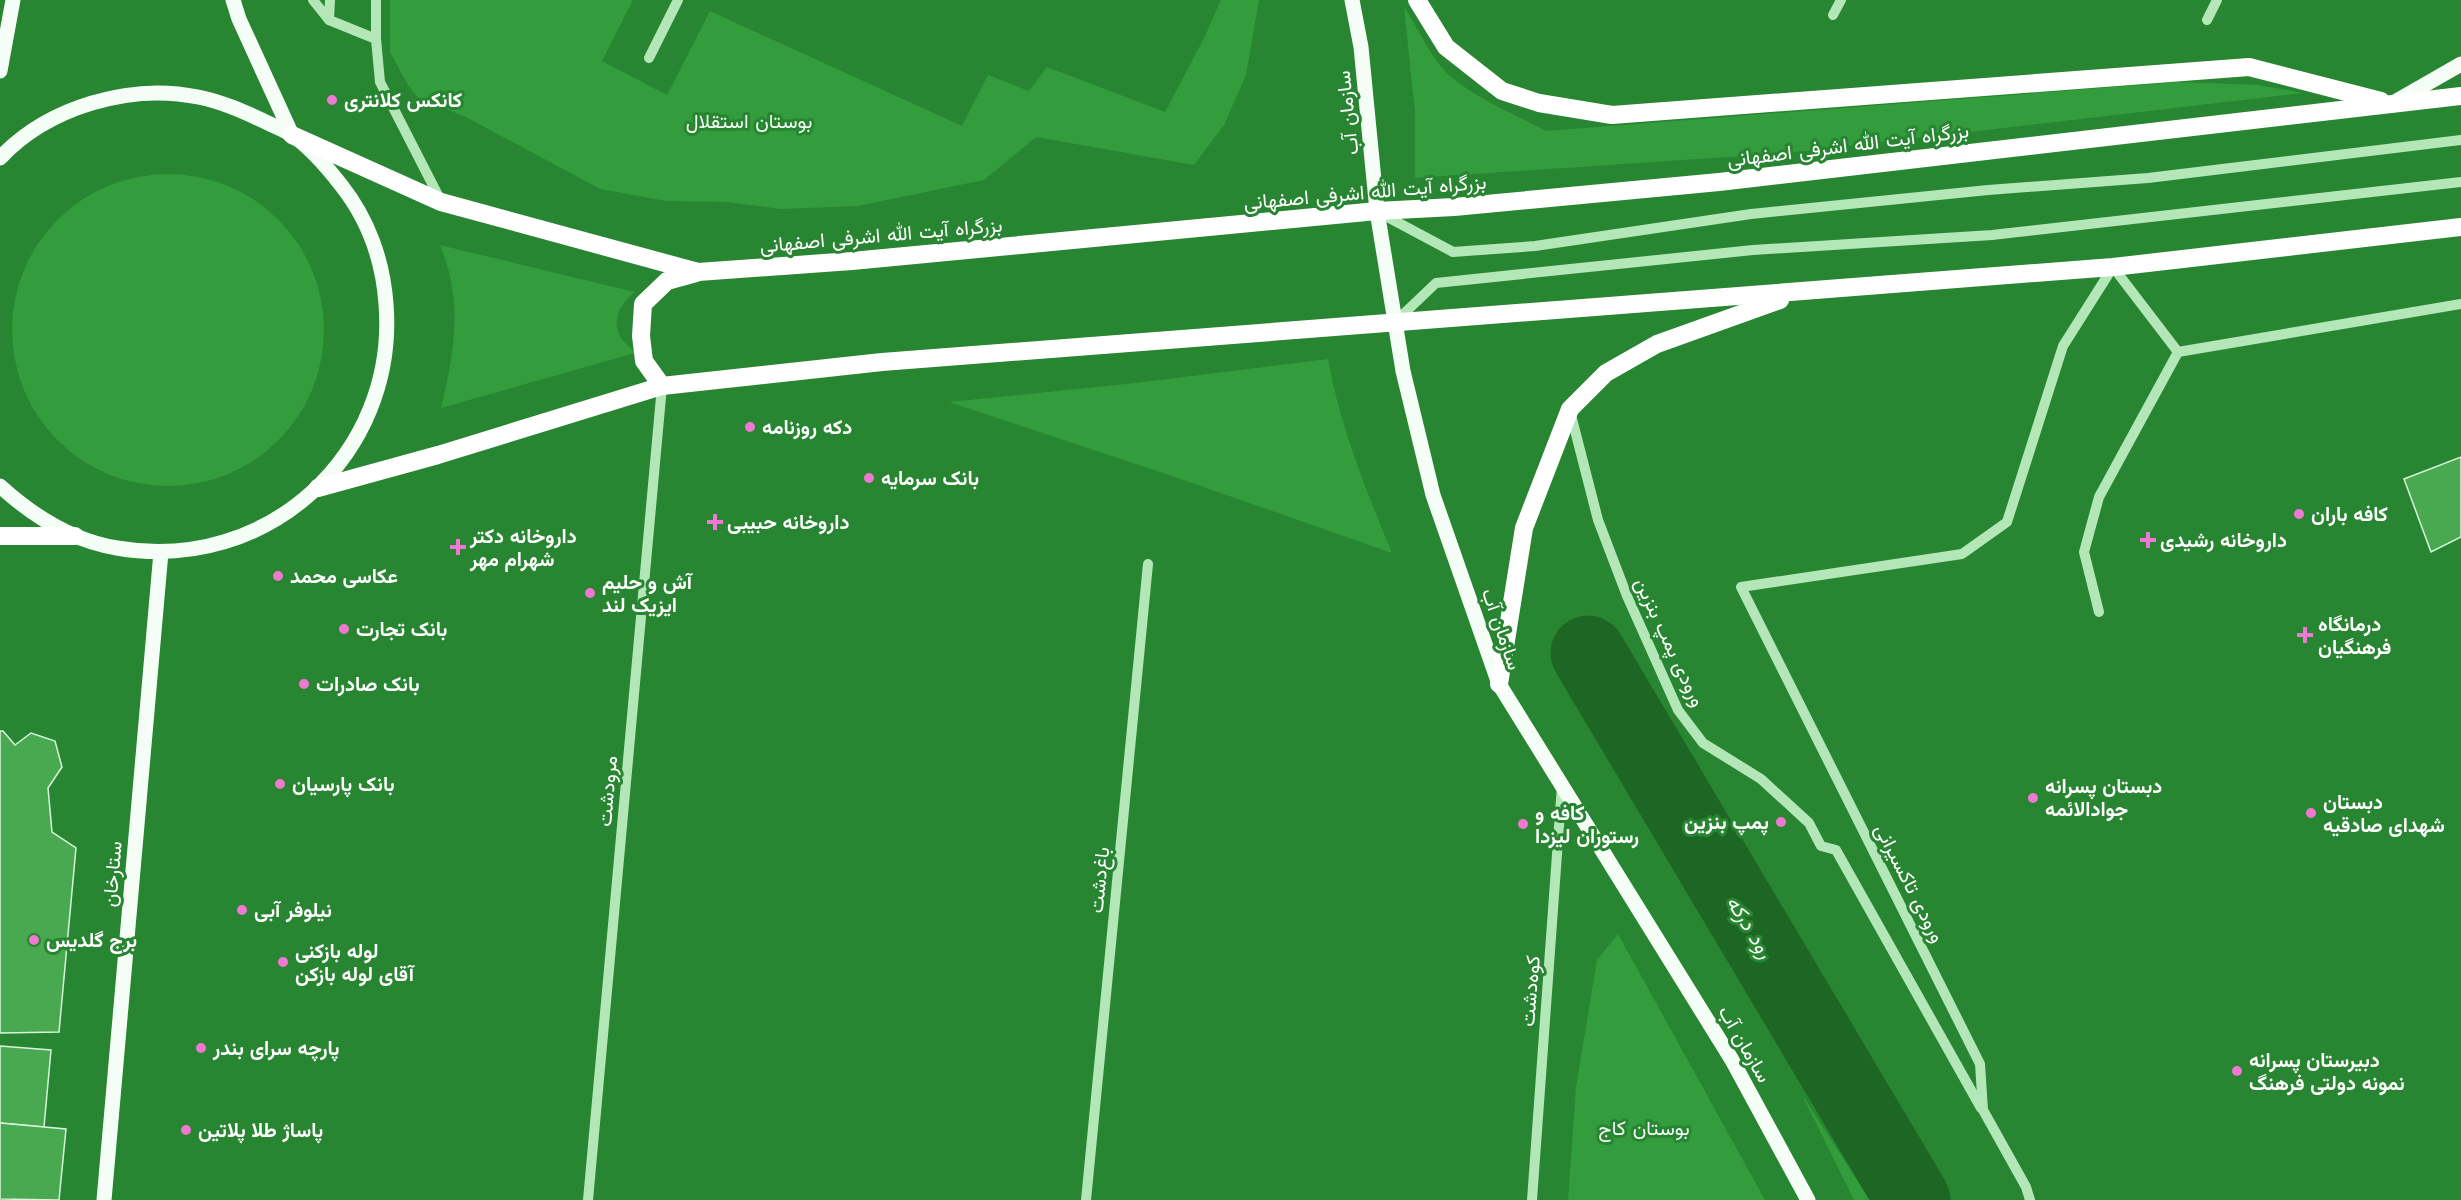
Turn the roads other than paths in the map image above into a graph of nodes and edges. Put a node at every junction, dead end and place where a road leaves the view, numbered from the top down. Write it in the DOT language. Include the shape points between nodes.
graph roads {
  1 [pos="13,0"];
  2 [pos="233,0"];
  3 [pos="313,0"];
  4 [pos="330,0"];
  5 [pos="376,0"];
  6 [pos="678,0"];
  7 [pos="1352,0"];
  8 [pos="1417,0"];
  9 [pos="1841,0"];
  10 [pos="2217,0"];
  11 [pos="1833,15"];
  12 [pos="329,20"];
  13 [pos="2207,20"];
  14 [pos="376,39"];
  15 [pos="649,58"];
  16 [pos="2461,64"];
  17 [pos="0,71"];
  18 [pos="2461,96"];
  19 [pos="2391,104"];
  20 [pos="292,135"];
  21 [pos="2461,140"];
  22 [pos="0,158"];
  23 [pos="2461,182"];
  24 [pos="441,202"];
  25 [pos="1377,211"];
  26 [pos="2461,227"];
  27 [pos="2113,267"];
  28 [pos="698,273"];
  29 [pos="1803,292"];
  30 [pos="2461,304"];
  31 [pos="1395,322"];
  32 [pos="2178,352"];
  33 [pos="662,386"];
  34 [pos="1570,409"];
  35 [pos="0,486"];
  36 [pos="318,488"];
  37 [pos="0,536"];
  38 [pos="75,536"];
  39 [pos="161,552"];
  40 [pos="1148,564"];
  41 [pos="2099,612"];
  42 [pos="1499,684"];
  43 [pos="1562,784"];
  44 [pos="1983,1110"];
  45 [pos="104,1200"];
  46 [pos="588,1200"];
  47 [pos="1086,1200"];
  48 [pos="1532,1200"];
  49 [pos="1808,1200"];
  50 [pos="2030,1200"];
  1 -- 17 [label="main road"];
  2 -- 20 [label="main road"];
  3 -- 12 [label="street"];
  4 -- 12 [label="street"];
  5 -- 14 [label="street"];
  6 -- 15 [label="street"];
  7 -- 25 [label="main road, سازمان آب" via="1362,47"];
  8 -- 19 [label="highway" via="1446,47 1502,91 1539,103 1612,115 2249,67"];
  9 -- 11 [label="street"];
  10 -- 13 [label="street"];
  12 -- 14 [label="street"];
  14 -- 24 [label="street" via="380,82"];
  16 -- 19 [label="main road"];
  18 -- 19 [label="highway, بزرگراه آیت الله اشرفی اصفهانی"];
  19 -- 25 [label="highway, بزرگراه آیت الله اشرفی اصفهانی" via="1719,182"];
  20 -- 22 [label="main road" via="222,102 156,93 89,104 28,134"];
  20 -- 24 [label="highway, بزرگراه آیت الله اشرفی اصفهانی"];
  20 -- 36 [label="main road" via="326,165 353,200 373,240 385,283 383,372 369,414 347,453"];
  21 -- 25 [label="street" via="2148,178 1751,214 1535,246 1453,252"];
  23 -- 31 [label="street" via="1992,235 1754,250 1436,283"];
  24 -- 28 [label="highway, بزرگراه آیت الله اشرفی اصفهانی"];
  25 -- 28 [label="highway, بزرگراه آیت الله اشرفی اصفهانی"];
  25 -- 31 [label="main road, سازمان آب"];
  26 -- 27 [label="highway"];
  27 -- 29 [label="highway"];
  27 -- 32 [label="street"];
  27 -- 44 [label="street, ورودی تاکسیرانی" via="2063,346 2007,522 1962,554 1741,587 1980,1064"];
  28 -- 33 [label="highway" via="667,281 643,304 644,361"];
  29 -- 31 [label="highway"];
  29 -- 34 [label="highway" via="1657,344 1606,373"];
  30 -- 32 [label="street"];
  31 -- 33 [label="highway" via="882,362"];
  31 -- 42 [label="main road, سازمان آب" via="1433,495"];
  32 -- 41 [label="street" via="2099,497 2084,552"];
  33 -- 36 [label="highway"];
  33 -- 46 [label="street, مرودشت"];
  34 -- 42 [label="highway" via="1524,528"];
  34 -- 44 [label="street, ورودی پمپ بنزین" via="1598,519 1678,710 1703,742 1761,779 1809,823 1821,846 1836,850"];
  35 -- 38 [label="main road" via="18,503"];
  36 -- 39 [label="main road" via="296,506 246,535 199,548"];
  37 -- 38 [label="highway"];
  38 -- 39 [label="main road" via="117,548"];
  39 -- 45 [label="main road, ستارخان"];
  40 -- 47 [label="street, باغ‌دشت"];
  42 -- 43 [label="main road, سازمان آب"];
  43 -- 48 [label="street, کوه‌دشت"];
  43 -- 49 [label="main road, سازمان آب" via="1732,1060"];
  44 -- 50 [label="street, ورودی تاکسیرانی"];
}
